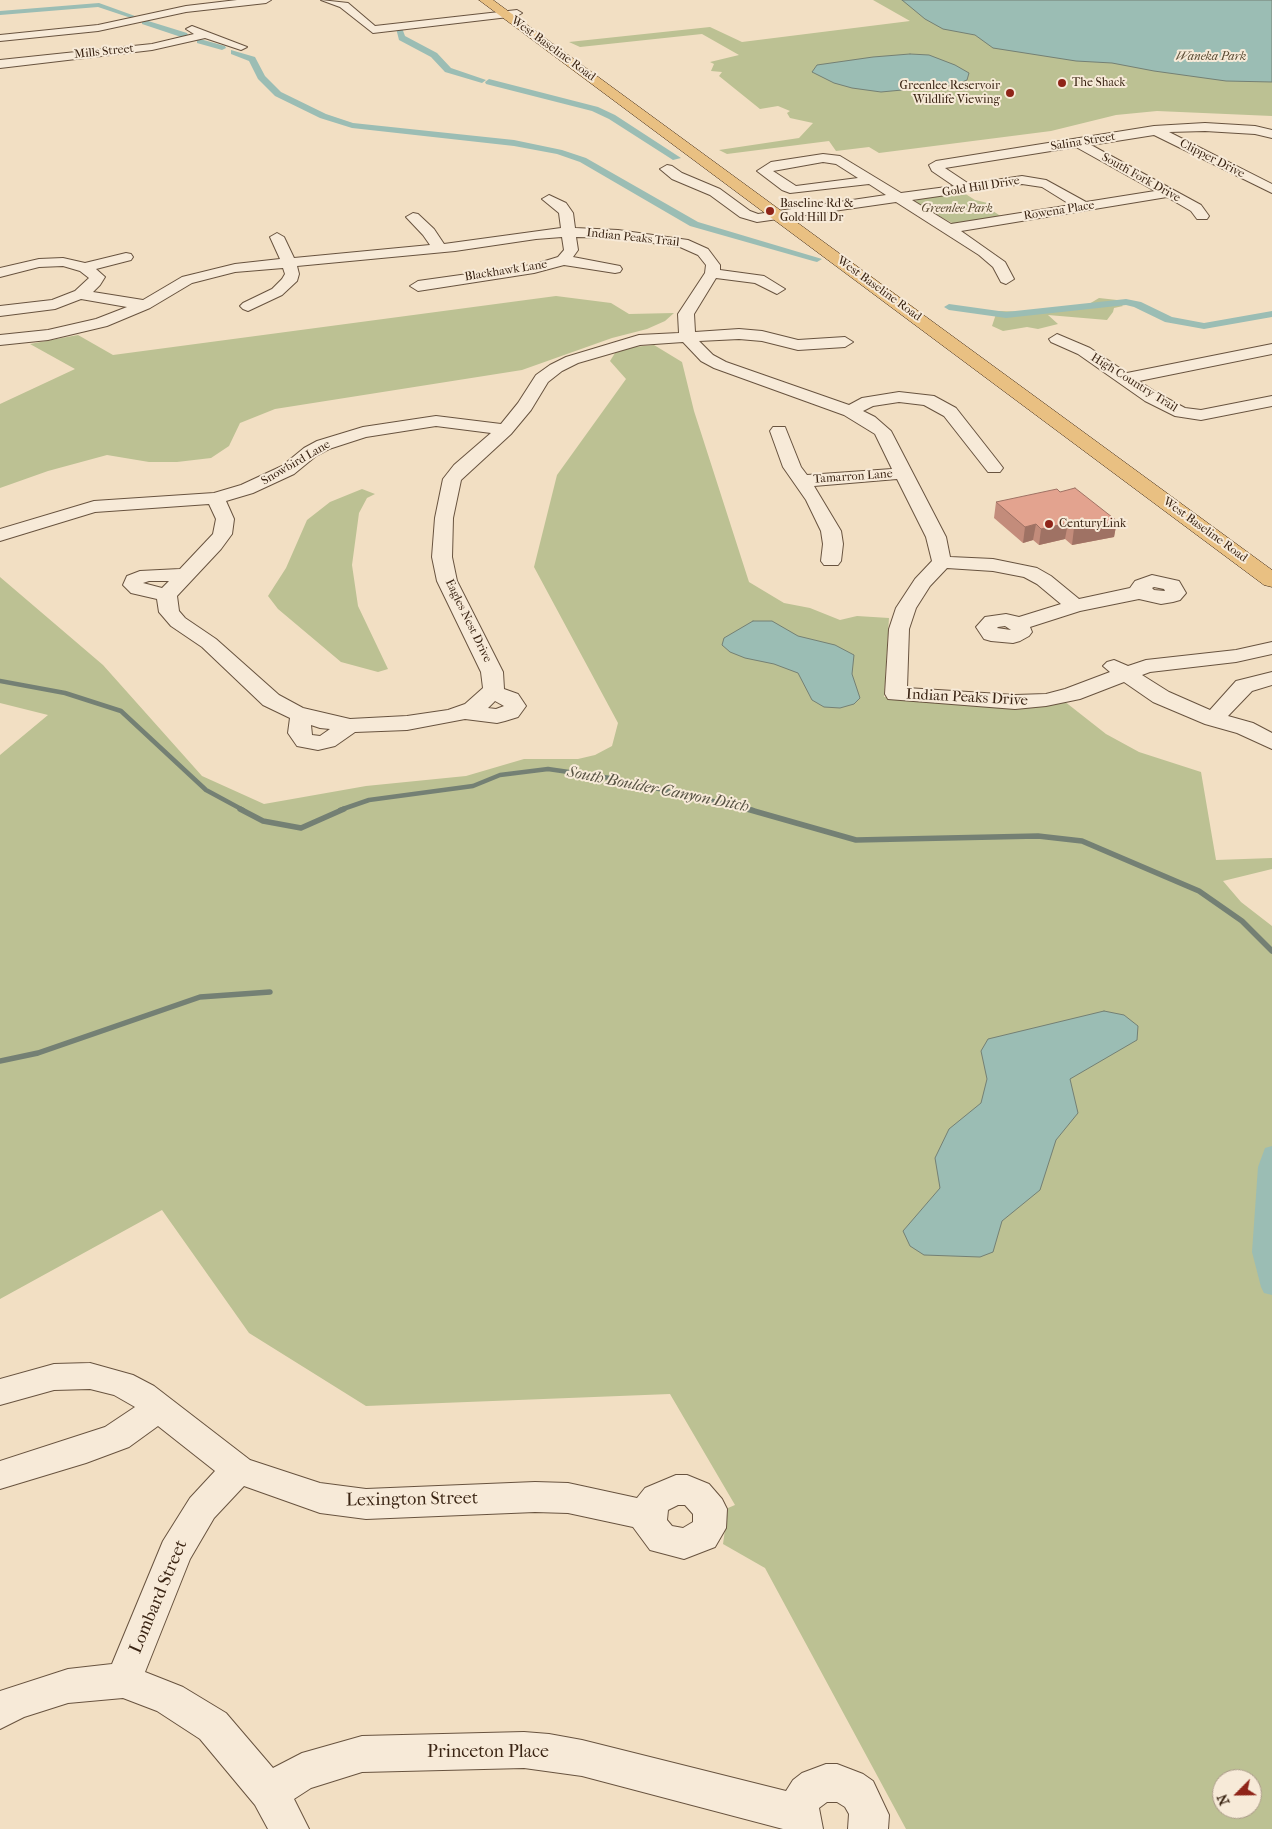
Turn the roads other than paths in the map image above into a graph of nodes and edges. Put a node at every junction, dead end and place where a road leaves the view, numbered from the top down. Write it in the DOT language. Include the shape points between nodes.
graph roads {
  1 [pos="266,0"];
  2 [pos="326,0"];
  3 [pos="485,0"];
  4 [pos="498,0"];
  5 [pos="509,13"];
  6 [pos="157,15"];
  7 [pos="50,33"];
  8 [pos="207,34"];
  9 [pos="0,38"];
  10 [pos="241,47"];
  11 [pos="66,56"];
  12 [pos="0,64"];
  13 [pos="74,67"];
  14 [pos="1153,130"];
  15 [pos="1272,134"];
  16 [pos="1078,143"];
  17 [pos="667,169"];
  18 [pos="871,180"];
  19 [pos="968,189"];
  20 [pos="1272,189"];
  21 [pos="1170,193"];
  22 [pos="549,199"];
  23 [pos="902,199"];
  24 [pos="1084,207"];
  25 [pos="794,214"];
  26 [pos="1202,216"];
  27 [pos="413,217"];
  28 [pos="949,229"];
  29 [pos="569,232"];
  30 [pos="277,237"];
  31 [pos="439,248"];
  32 [pos="126,257"];
  33 [pos="563,260"];
  34 [pos="289,263"];
  35 [pos="85,268"];
  36 [pos="615,269"];
  37 [pos="0,273"];
  38 [pos="712,273"];
  39 [pos="1006,279"];
  40 [pos="418,286"];
  41 [pos="777,289"];
  42 [pos="80,294"];
  43 [pos="145,305"];
  44 [pos="248,306"];
  45 [pos="0,311"];
  46 [pos="688,337"];
  47 [pos="1057,339"];
  48 [pos="0,340"];
  49 [pos="845,342"];
  50 [pos="1272,349"];
  51 [pos="1124,379"];
  52 [pos="1272,401"];
  53 [pos="850,411"];
  54 [pos="505,430"];
  55 [pos="778,432"];
  56 [pos="994,468"];
  57 [pos="904,473"];
  58 [pos="802,481"];
  59 [pos="215,498"];
  60 [pos="0,535"];
  61 [pos="1272,559"];
  62 [pos="831,561"];
  63 [pos="942,562"];
  64 [pos="184,575"];
  65 [pos="1272,580"];
  66 [pos="1142,592"];
  67 [pos="167,595"];
  68 [pos="1075,606"];
  69 [pos="1019,624"];
  70 [pos="1272,633"];
  71 [pos="1272,648"];
  72 [pos="1117,669"];
  73 [pos="1272,678"];
  74 [pos="1213,719"];
  75 [pos="1272,742"];
  76 [pos="0,1392"];
  77 [pos="158,1408"];
  78 [pos="238,1470"];
  79 [pos="0,1475"];
  80 [pos="648,1514"];
  81 [pos="123,1681"];
  82 [pos="0,1711"];
  83 [pos="269,1792"];
  84 [pos="801,1821"];
  85 [pos="288,1829"];
  86 [pos="868,1829"];
  1 -- 6 [label="street"];
  2 -- 5 [label="street" via="344,5 370,28"];
  3 -- 5 [label="main road, West Baseline Road"];
  4 -- 5 [label="main road, West Baseline Road"];
  5 -- 25 [label="main road, West Baseline Road"];
  6 -- 7 [label="street" via="98,28"];
  6 -- 8 [label="street"];
  7 -- 9 [label="street"];
  7 -- 11 [label="street"];
  8 -- 10 [label="street"];
  8 -- 11 [label="street, Mills Street" via="152,46"];
  11 -- 12 [label="street, Mills Street"];
  11 -- 13 [label="street"];
  14 -- 15 [label="street, Salina Street" via="1205,127"];
  14 -- 16 [label="street, Salina Street"];
  14 -- 20 [label="street, Clipper Drive"];
  16 -- 19 [label="street, Salina Street" via="936,165"];
  16 -- 21 [label="street, South Fork Drive"];
  17 -- 25 [label="street, Gold Hill Drive" via="715,192 751,217"];
  18 -- 18 [label="street" via="840,160 831,158 771,166 764,171 795,190"];
  18 -- 23 [label="street"];
  19 -- 23 [label="street, Gold Hill Drive"];
  19 -- 24 [label="street, Gold Hill Drive" via="1031,180 1046,184"];
  21 -- 24 [label="street, Rowena Place"];
  21 -- 26 [label="street, South Fork Drive" via="1196,208"];
  22 -- 29 [label="street" via="566,213"];
  23 -- 25 [label="street, Gold Hill Drive" via="820,213"];
  23 -- 28 [label="street"];
  24 -- 28 [label="street, Rowena Place"];
  25 -- 61 [label="main road, West Baseline Road"];
  25 -- 65 [label="main road, West Baseline Road"];
  27 -- 31 [label="street" via="429,232"];
  28 -- 39 [label="street" via="1000,265"];
  29 -- 31 [label="street, Indian Peaks Trail"];
  29 -- 33 [label="street, Blackhawk Lane" via="571,250"];
  29 -- 38 [label="street, Indian Peaks Trail" via="618,234 683,243 709,257"];
  30 -- 34 [label="street"];
  31 -- 34 [label="street, Indian Peaks Trail"];
  32 -- 35 [label="street"];
  33 -- 36 [label="street"];
  33 -- 40 [label="street, Blackhawk Lane" via="534,269"];
  34 -- 43 [label="street, Indian Peaks Trail" via="202,275 175,286"];
  34 -- 44 [label="street" via="292,274 289,281 277,292"];
  35 -- 37 [label="street" via="51,262"];
  35 -- 42 [label="street" via="97,277 96,282"];
  38 -- 41 [label="street" via="759,279"];
  38 -- 46 [label="street" via="686,314"];
  42 -- 43 [label="street"];
  42 -- 45 [label="street" via="43,307"];
  43 -- 48 [label="street, Indian Peaks Trail" via="80,328"];
  46 -- 49 [label="street, Eagles Nest Drive" via="739,334 798,345"];
  46 -- 53 [label="street" via="706,358 720,365"];
  46 -- 54 [label="street, Eagles Nest Drive" via="625,342 556,368 542,380"];
  47 -- 51 [label="street, High Country Trail" via="1084,351"];
  50 -- 51 [label="street"];
  51 -- 52 [label="street, High Country Trail" via="1151,397 1190,414 1201,415"];
  53 -- 56 [label="street" via="882,399 928,400 950,412"];
  53 -- 57 [label="street" via="882,431"];
  54 -- 59 [label="street, Snowbird Lane" via="436,421 363,432 323,445 270,480"];
  54 -- 67 [label="street, Eagles Nest Drive" via="452,479 444,518 442,557 447,581 492,672 494,688 491,692 510,699 515,706 510,712 497,716 464,712 407,723 350,726 327,741 305,741 299,733 301,715 271,700 209,643 178,622 169,612"];
  55 -- 58 [label="street, Tamarron Lane" via="792,467"];
  57 -- 58 [label="street, Tamarron Lane"];
  57 -- 63 [label="street" via="936,538"];
  58 -- 62 [label="street, Tamarron Lane" via="831,531"];
  59 -- 60 [label="street, Snowbird Lane" via="94,507"];
  59 -- 64 [label="street" via="224,512 222,534"];
  63 -- 68 [label="street" via="993,565 1030,572"];
  63 -- 72 [label="street, Indian Peaks Drive" via="922,583 906,608 899,629 896,689 1015,702 1046,700 1072,694"];
  64 -- 67 [label="street"];
  64 -- 67 [label="street" via="147,575 134,580 133,585 138,589"];
  66 -- 68 [label="street"];
  68 -- 69 [label="street"];
  70 -- 72 [label="street, Indian Peaks Drive" via="1218,646 1133,657"];
  71 -- 72 [label="street, Indian Peaks Drive" via="1236,656"];
  72 -- 74 [label="street" via="1161,697"];
  73 -- 74 [label="street" via="1244,686"];
  74 -- 75 [label="street" via="1245,728"];
  76 -- 77 [label="street, Lexington Street" via="54,1377 90,1376 122,1384"];
  77 -- 78 [label="street, Lexington Street"];
  77 -- 79 [label="street" via="117,1437"];
  78 -- 80 [label="street, Lexington Street" via="320,1498 366,1504 568,1498"];
  78 -- 81 [label="street, Lombard Street" via="202,1508 174,1552"];
  81 -- 82 [label="street" via="68,1686 14,1703"];
  81 -- 83 [label="street" via="170,1700 213,1726"];
  83 -- 84 [label="street, Princeton Place" via="302,1772 362,1754 524,1750 582,1758"];
  83 -- 85 [label="street"];
  84 -- 86 [label="street, Princeton Place" via="801,1802 807,1793 821,1784 838,1783 854,1790 866,1804"];
}
